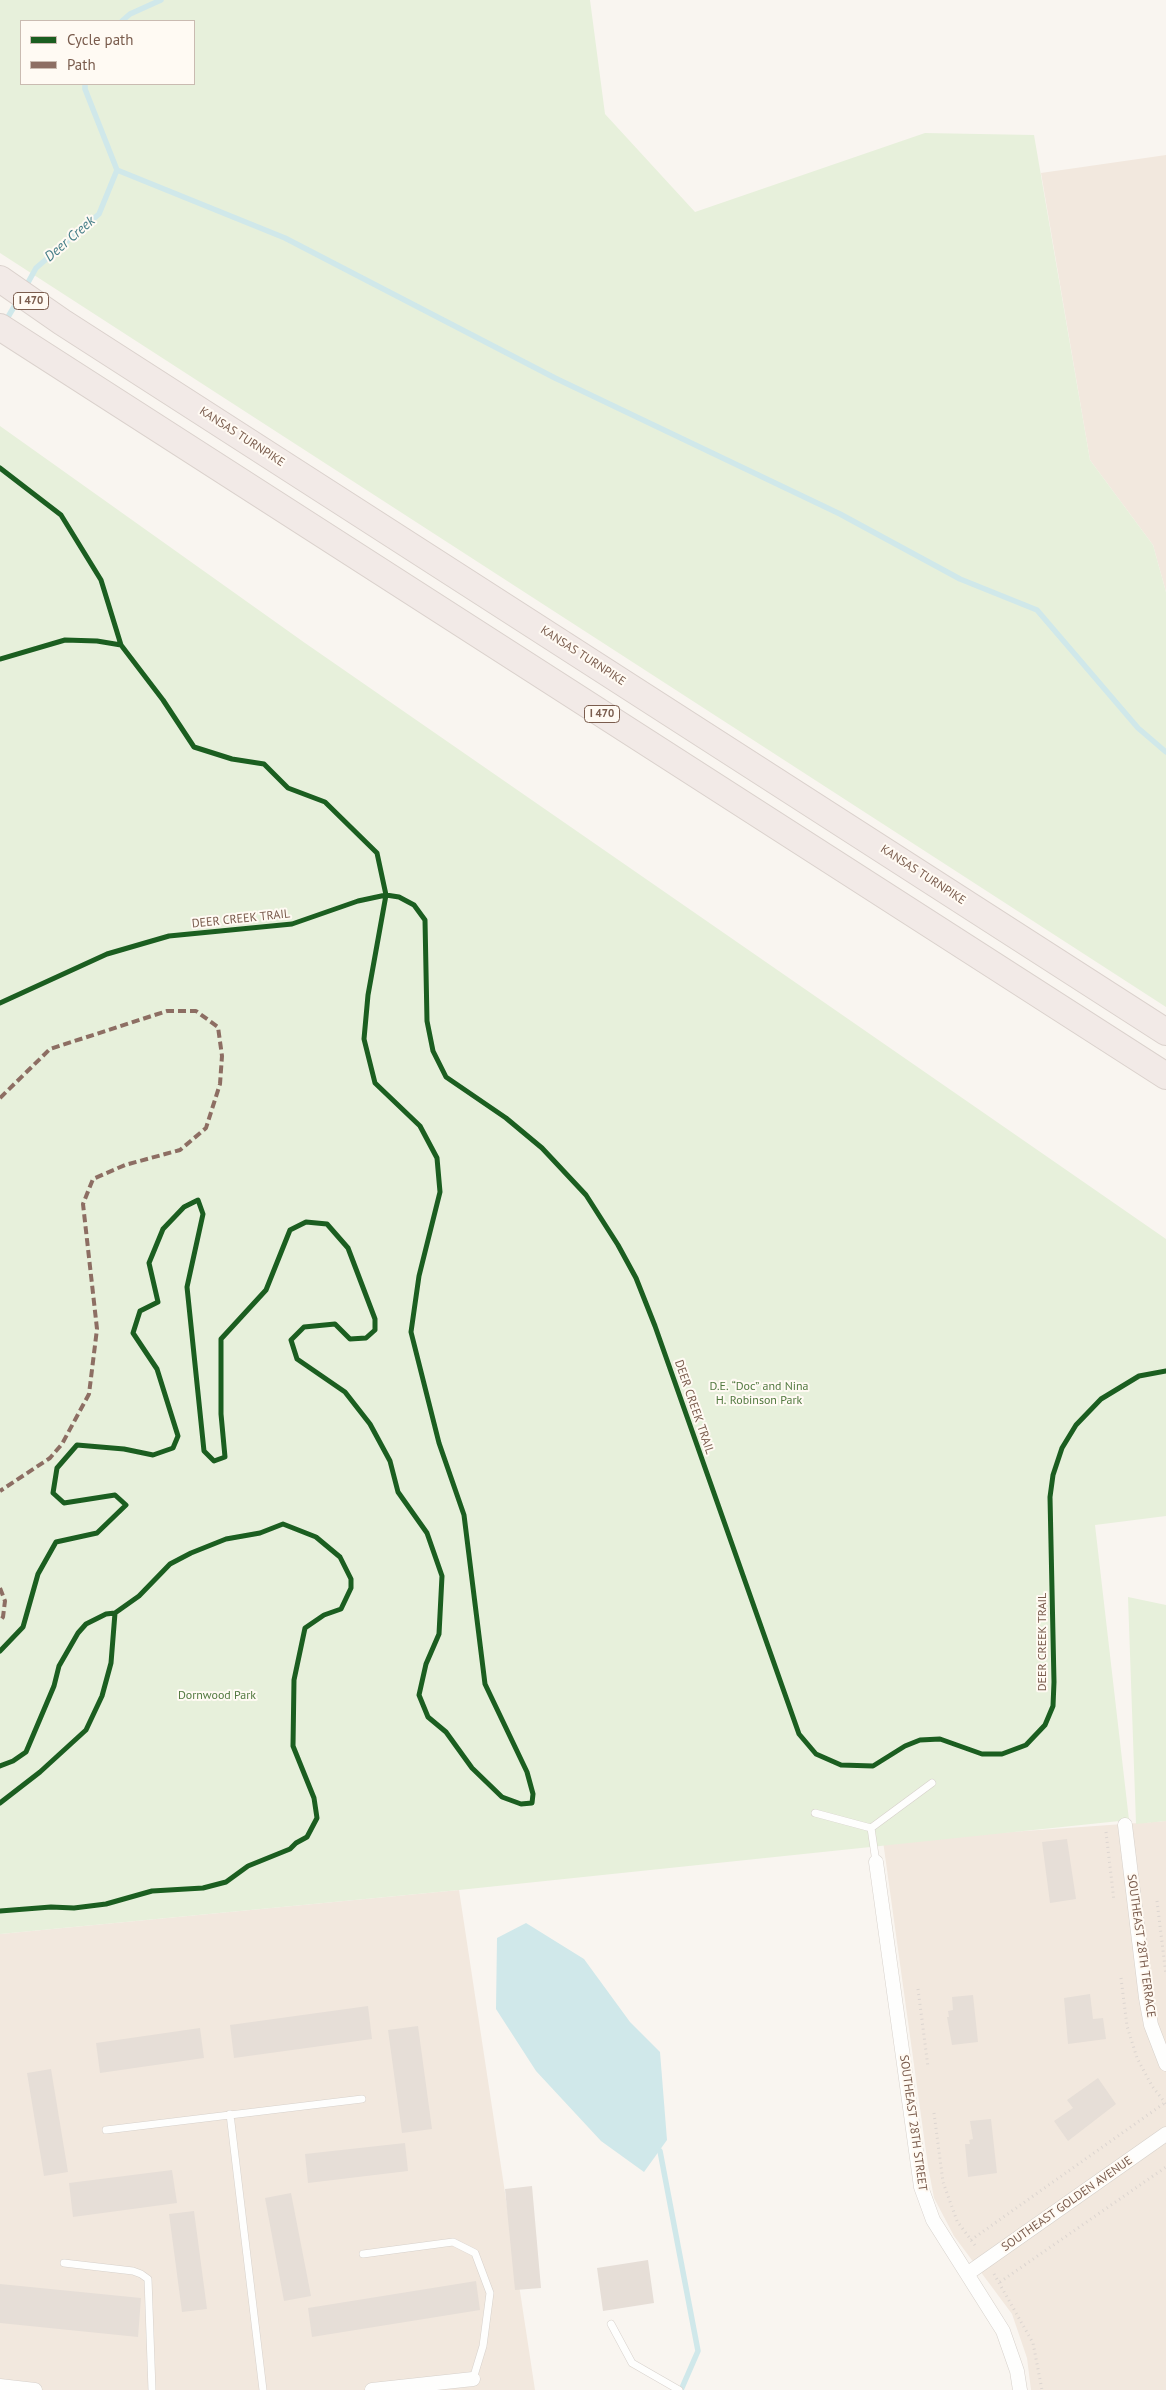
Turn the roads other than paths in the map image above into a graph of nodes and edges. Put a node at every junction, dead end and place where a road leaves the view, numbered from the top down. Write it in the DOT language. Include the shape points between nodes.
graph roads {
  1 [pos="0,279"];
  2 [pos="0,327"];
  3 [pos="1166,1032"];
  4 [pos="1166,1076"];
  5 [pos="932,1783"];
  6 [pos="816,1813"];
  7 [pos="1125,1825"];
  8 [pos="871,1828"];
  9 [pos="876,1862"];
  10 [pos="1166,2064"];
  11 [pos="362,2099"];
  12 [pos="230,2114"];
  13 [pos="106,2130"];
  14 [pos="1166,2134"];
  15 [pos="363,2254"];
  16 [pos="64,2263"];
  17 [pos="967,2274"];
  18 [pos="611,2324"];
  19 [pos="473,2379"];
  20 [pos="0,2386"];
  21 [pos="416,2388"];
  22 [pos="35,2390"];
  23 [pos="152,2390"];
  24 [pos="263,2390"];
  25 [pos="372,2390"];
  26 [pos="679,2390"];
  27 [pos="1020,2390"];
  1 -- 3 [label="highway, KANSAS TURNPIKE / I 470"];
  2 -- 4 [label="highway, I 470"];
  5 -- 8 [label="lane"];
  6 -- 8 [label="lane"];
  7 -- 10 [label="street, SOUTHEAST 28TH TERRACE" via="1146,1998 1151,2025"];
  8 -- 9 [label="lane"];
  9 -- 17 [label="street, SOUTHEAST 28TH STREET" via="921,2187 933,2220"];
  11 -- 12 [label="lane"];
  12 -- 13 [label="lane"];
  12 -- 24 [label="lane"];
  14 -- 17 [label="street, SOUTHEAST GOLDEN AVENUE"];
  15 -- 19 [label="lane" via="453,2242 475,2253 490,2293 483,2346"];
  16 -- 23 [label="lane" via="133,2271 148,2279"];
  17 -- 27 [label="street, SOUTHEAST 28TH STREET" via="1003,2331"];
  18 -- 26 [label="lane" via="632,2363"];
  19 -- 21 [label="street"];
  20 -- 22 [label="street"];
  21 -- 25 [label="street"];
}
